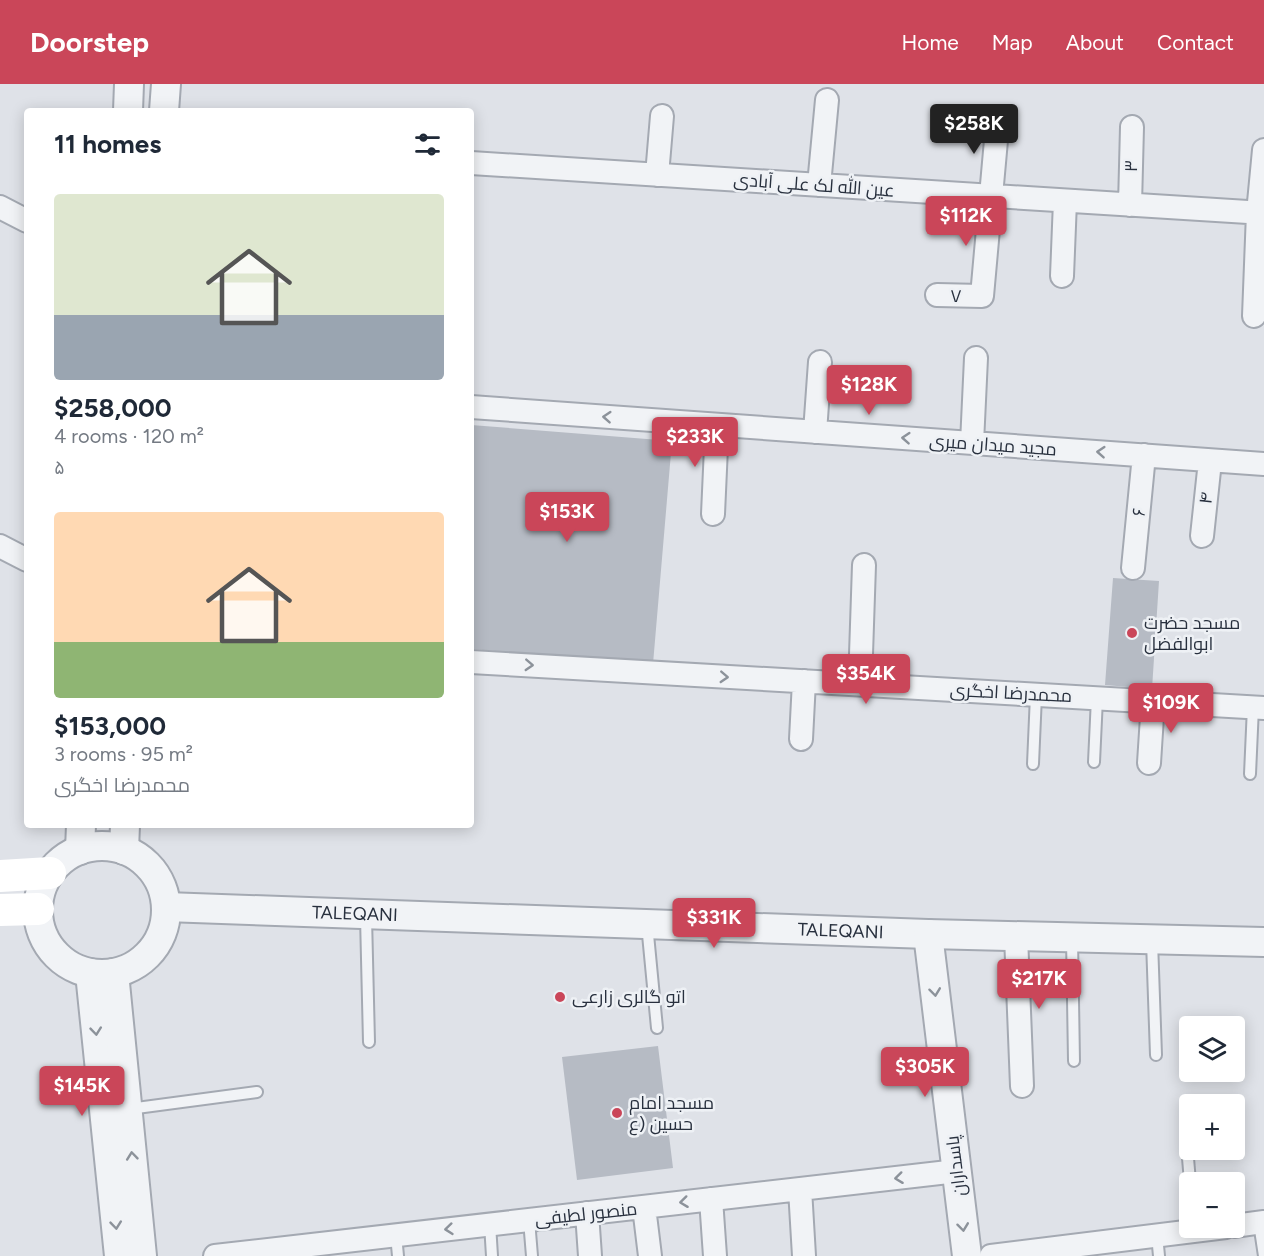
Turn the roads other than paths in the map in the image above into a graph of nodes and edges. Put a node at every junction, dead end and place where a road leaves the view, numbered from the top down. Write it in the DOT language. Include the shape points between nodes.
graph roads {
  1 [pos="129,84"];
  2 [pos="166,84"];
  3 [pos="827,100"];
  4 [pos="128,108"];
  5 [pos="164,108"];
  6 [pos="662,116"];
  7 [pos="998,118"];
  8 [pos="1132,127"];
  9 [pos="1264,150"];
  10 [pos="474,164"];
  11 [pos="657,175"];
  12 [pos="819,185"];
  13 [pos="991,196"];
  14 [pos="1065,201"];
  15 [pos="1130,204"];
  16 [pos="0,207"];
  17 [pos="1261,213"];
  18 [pos="24,219"];
  19 [pos="1062,276"];
  20 [pos="937,295"];
  21 [pos="1254,316"];
  22 [pos="976,358"];
  23 [pos="820,362"];
  24 [pos="474,407"];
  25 [pos="717,425"];
  26 [pos="815,432"];
  27 [pos="972,443"];
  28 [pos="1144,456"];
  29 [pos="1210,460"];
  30 [pos="1264,464"];
  31 [pos="713,514"];
  32 [pos="1202,536"];
  33 [pos="0,546"];
  34 [pos="24,558"];
  35 [pos="864,565"];
  36 [pos="1133,568"];
  37 [pos="474,662"];
  38 [pos="804,681"];
  39 [pos="860,684"];
  40 [pos="1036,694"];
  41 [pos="1097,698"];
  42 [pos="1153,701"];
  43 [pos="1259,707"];
  44 [pos="801,740"];
  45 [pos="1094,762"];
  46 [pos="1149,763"];
  47 [pos="1033,764"];
  48 [pos="1250,774"];
  49 [pos="81,837"];
  50 [pos="124,837"];
  51 [pos="50,873"];
  52 [pos="0,876"];
  53 [pos="166,907"];
  54 [pos="38,909"];
  55 [pos="0,910"];
  56 [pos="366,914"];
  57 [pos="647,924"];
  58 [pos="928,934"];
  59 [pos="1016,936"];
  60 [pos="1072,937"];
  61 [pos="1152,940"];
  62 [pos="1264,942"];
  63 [pos="102,973"];
  64 [pos="657,1028"];
  65 [pos="369,1042"];
  66 [pos="1156,1055"];
  67 [pos="1074,1061"];
  68 [pos="1022,1086"];
  69 [pos="257,1092"];
  70 [pos="127,1109"];
  71 [pos="957,1171"];
  72 [pos="800,1189"];
  73 [pos="711,1199"];
  74 [pos="644,1207"];
  75 [pos="587,1214"];
  76 [pos="529,1220"];
  77 [pos="1261,1223"];
  78 [pos="490,1224"];
  79 [pos="1245,1225"];
  80 [pos="1179,1236"];
  81 [pos="397,1245"];
  82 [pos="1158,1246"];
  83 [pos="119,1256"];
  84 [pos="142,1256"];
  85 [pos="215,1256"];
  86 [pos="492,1256"];
  87 [pos="532,1256"];
  88 [pos="590,1256"];
  89 [pos="650,1256"];
  90 [pos="715,1256"];
  91 [pos="804,1256"];
  92 [pos="967,1256"];
  93 [pos="991,1256"];
  94 [pos="1264,1256"];
  1 -- 4 [label="street"];
  2 -- 5 [label="street"];
  3 -- 12 [label="street"];
  6 -- 11 [label="street"];
  7 -- 13 [label="street"];
  8 -- 15 [label="street, ۳"];
  9 -- 17 [label="street"];
  10 -- 11 [label="street, عین الله لک علی آبادی"];
  11 -- 12 [label="street, عین الله لک علی آبادی"];
  12 -- 13 [label="street, عین الله لک علی آبادی"];
  13 -- 14 [label="street, عین الله لک علی آبادی"];
  13 -- 20 [label="street, ۷" via="982,296"];
  14 -- 15 [label="street, عین الله لک علی آبادی"];
  14 -- 19 [label="street"];
  15 -- 17 [label="street, عین الله لک علی آبادی"];
  16 -- 18 [label="street"];
  17 -- 21 [label="street"];
  22 -- 27 [label="street"];
  23 -- 26 [label="street"];
  25 -- 24 [label="street, مجید میدان میری, one-way"];
  25 -- 26 [label="street, مجید میدان میری"];
  25 -- 31 [label="street"];
  27 -- 26 [label="street, مجید میدان میری, one-way"];
  28 -- 27 [label="street, مجید میدان میری, one-way"];
  28 -- 29 [label="street, مجید میدان میری"];
  28 -- 36 [label="street, ۶"];
  29 -- 30 [label="street, مجید میدان میری"];
  29 -- 32 [label="street, ۴"];
  33 -- 34 [label="street"];
  35 -- 39 [label="street"];
  37 -- 38 [label="street, محمدرضا اخگری, one-way"];
  38 -- 39 [label="street, محمدرضا اخگری"];
  38 -- 44 [label="street"];
  39 -- 40 [label="street, محمدرضا اخگری"];
  40 -- 41 [label="street, محمدرضا اخگری"];
  40 -- 47 [label="lane"];
  41 -- 42 [label="street, محمدرضا اخگری"];
  41 -- 45 [label="lane"];
  42 -- 43 [label="street, محمدرضا اخگری"];
  42 -- 46 [label="street"];
  43 -- 48 [label="lane"];
  49 -- 50 [label="street" via="102,846"];
  49 -- 51 [label="street"];
  50 -- 53 [label="street" via="154,872"];
  51 -- 52 [label="main road"];
  51 -- 54 [label="street" via="41,890"];
  53 -- 56 [label="street, TALEQANI"];
  53 -- 63 [label="street" via="158,942 146,957 131,967"];
  54 -- 55 [label="main road"];
  54 -- 63 [label="street" via="40,927 59,957 73,967"];
  56 -- 57 [label="street, TALEQANI"];
  56 -- 65 [label="lane"];
  57 -- 58 [label="street, TALEQANI"];
  57 -- 64 [label="lane"];
  58 -- 59 [label="street, TALEQANI"];
  58 -- 71 [label="street, پاسداران, one-way"];
  59 -- 60 [label="street, TALEQANI"];
  59 -- 68 [label="street"];
  60 -- 61 [label="street, TALEQANI"];
  60 -- 67 [label="lane"];
  61 -- 62 [label="street, TALEQANI"];
  61 -- 66 [label="lane"];
  63 -- 70 [label="street"];
  63 -- 83 [label="street, one-way"];
  69 -- 70 [label="lane"];
  84 -- 70 [label="street, one-way"];
  71 -- 72 [label="street, منصور لطیفی, one-way"];
  71 -- 92 [label="street, پاسداران, one-way"];
  72 -- 73 [label="street, منصور لطیفی"];
  72 -- 91 [label="street"];
  73 -- 74 [label="street, منصور لطیفی, one-way"];
  73 -- 90 [label="street"];
  74 -- 75 [label="street, منصور لطیفی"];
  74 -- 89 [label="street"];
  75 -- 76 [label="street, منصور لطیفی"];
  75 -- 88 [label="street"];
  76 -- 78 [label="street, منصور لطیفی"];
  76 -- 87 [label="lane"];
  77 -- 79 [label="street"];
  77 -- 94 [label="lane"];
  78 -- 81 [label="street, منصور لطیفی, one-way"];
  78 -- 86 [label="lane"];
  80 -- 82 [label="street"];
  81 -- 85 [label="street, منصور لطیفی"];
  82 -- 93 [label="street"];
}
